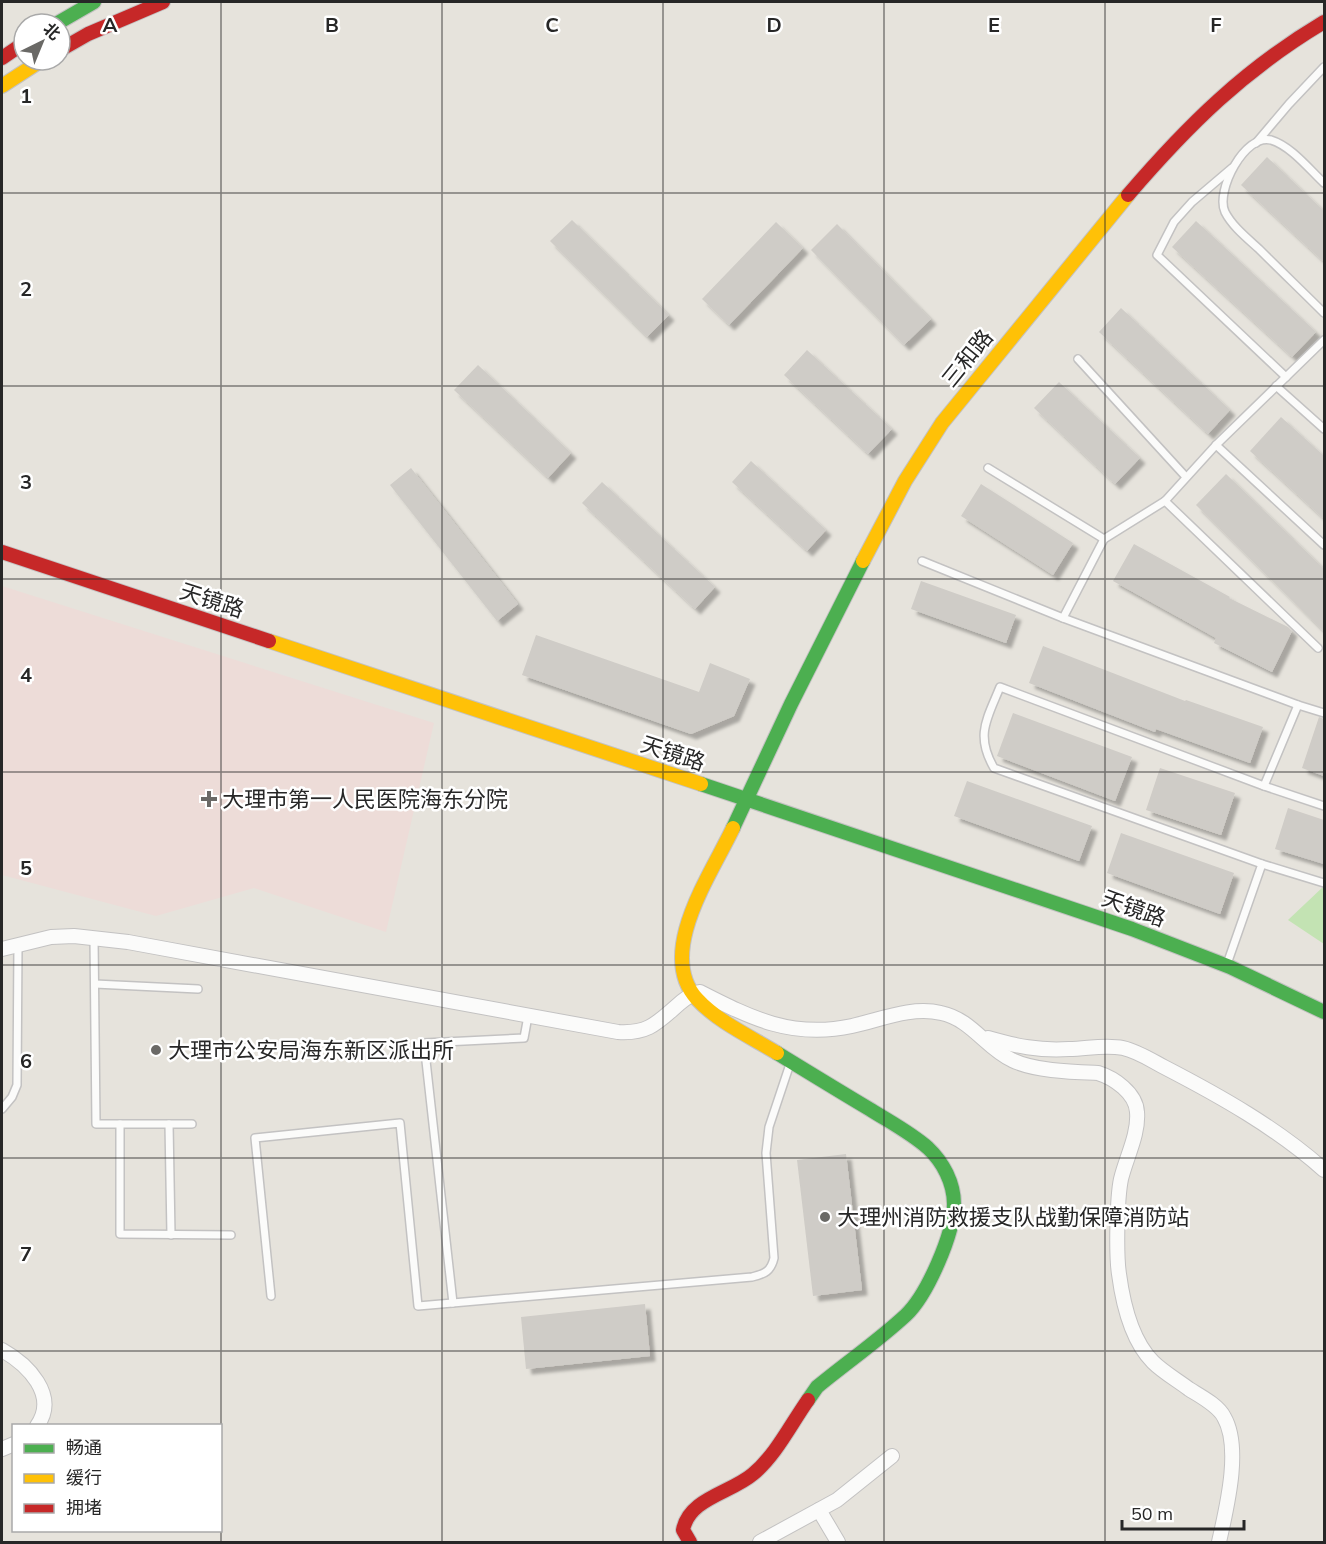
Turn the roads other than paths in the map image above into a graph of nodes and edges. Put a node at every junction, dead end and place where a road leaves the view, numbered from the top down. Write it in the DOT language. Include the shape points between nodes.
graph roads {
  1 [pos="94,2"];
  2 [pos="163,2"];
  3 [pos="72,15"];
  4 [pos="1324,22"];
  5 [pos="72,43"];
  6 [pos="1324,67"];
  7 [pos="24,72"];
  8 [pos="2,86"];
  9 [pos="1257,143"];
  10 [pos="1234,165"];
  11 [pos="1324,183"];
  12 [pos="1324,313"];
  13 [pos="1324,340"];
  14 [pos="1078,359"];
  15 [pos="1286,377"];
  16 [pos="1276,386"];
  17 [pos="1324,429"];
  18 [pos="1216,445"];
  19 [pos="988,468"];
  20 [pos="1186,477"];
  21 [pos="1166,501"];
  22 [pos="1104,539"];
  23 [pos="1324,545"];
  24 [pos="2,552"];
  25 [pos="922,561"];
  26 [pos="1063,618"];
  27 [pos="1318,648"];
  28 [pos="1298,705"];
  29 [pos="1324,713"];
  30 [pos="1264,786"];
  31 [pos="746,800"];
  32 [pos="1324,806"];
  33 [pos="1262,864"];
  34 [pos="1324,884"];
  35 [pos="94,938"];
  36 [pos="18,945"];
  37 [pos="2,949"];
  38 [pos="1226,966"];
  39 [pos="95,984"];
  40 [pos="198,989"];
  41 [pos="692,993"];
  42 [pos="1324,1012"];
  43 [pos="528,1016"];
  44 [pos="983,1037"];
  45 [pos="790,1061"];
  46 [pos="2,1109"];
  47 [pos="120,1124"];
  48 [pos="169,1124"];
  49 [pos="192,1124"];
  50 [pos="1324,1170"];
  51 [pos="171,1235"];
  52 [pos="231,1235"];
  53 [pos="271,1296"];
  54 [pos="453,1303"];
  55 [pos="2,1350"];
  56 [pos="37,1424"];
  57 [pos="892,1456"];
  58 [pos="819,1510"];
  59 [pos="690,1542"];
  60 [pos="760,1542"];
  61 [pos="838,1542"];
  62 [pos="1219,1542"];
  1 -- 3 [label="street"];
  2 -- 5 [label="street"];
  4 -- 31 [label="street, 三和路" via="1264,60 1172,144 970,386 925,448 888,512 792,698"];
  6 -- 9 [label="lane"];
  7 -- 8 [label="street"];
  9 -- 10 [label="lane"];
  9 -- 11 [label="lane" via="1268,139 1282,145"];
  10 -- 12 [label="lane" via="1223,195 1224,211"];
  10 -- 15 [label="lane" via="1191,202 1174,222 1157,255"];
  13 -- 15 [label="lane"];
  14 -- 20 [label="lane"];
  15 -- 16 [label="lane"];
  16 -- 17 [label="lane"];
  16 -- 18 [label="lane"];
  18 -- 20 [label="lane"];
  18 -- 23 [label="lane"];
  19 -- 22 [label="lane"];
  20 -- 21 [label="lane"];
  21 -- 22 [label="lane"];
  21 -- 27 [label="lane"];
  22 -- 26 [label="lane"];
  24 -- 31 [label="street, 天镜路"];
  25 -- 26 [label="lane"];
  26 -- 28 [label="lane"];
  28 -- 29 [label="lane"];
  28 -- 30 [label="lane"];
  30 -- 32 [label="lane"];
  30 -- 33 [label="lane" via="1000,687 983,731 986,755 994,768"];
  31 -- 38 [label="street, 天镜路" via="1067,906"];
  31 -- 41 [label="street, 三和路" via="688,921 682,959 684,979"];
  33 -- 34 [label="lane"];
  33 -- 38 [label="lane"];
  35 -- 36 [label="street" via="51,937"];
  35 -- 39 [label="lane"];
  35 -- 43 [label="street"];
  36 -- 37 [label="street"];
  36 -- 46 [label="lane" via="17,1084"];
  38 -- 42 [label="street, 天镜路"];
  39 -- 40 [label="lane"];
  39 -- 47 [label="lane" via="96,1124"];
  41 -- 43 [label="street" via="652,1026 633,1033"];
  41 -- 44 [label="street" via="700,992 788,1029 849,1027 929,1010 953,1017"];
  41 -- 45 [label="street" via="723,1020"];
  43 -- 54 [label="lane" via="524,1038 424,1043"];
  44 -- 50 [label="street" via="1024,1048 1125,1048 1265,1125"];
  44 -- 62 [label="street" via="1012,1060 1108,1076 1134,1100 1136,1126 1121,1180 1118,1272 1128,1316 1142,1349 1154,1364 1225,1418 1233,1462"];
  45 -- 54 [label="lane" via="769,1127 766,1153 774,1258 767,1273"];
  45 -- 59 [label="street" via="928,1148 943,1166 950,1183 954,1204 951,1225 925,1290 907,1314 817,1387 770,1456 752,1475 693,1509 683,1530"];
  47 -- 48 [label="lane"];
  47 -- 51 [label="lane" via="120,1234"];
  48 -- 49 [label="lane"];
  48 -- 51 [label="lane"];
  51 -- 52 [label="lane"];
  53 -- 54 [label="lane" via="255,1138 400,1123 418,1306"];
  55 -- 56 [label="street" via="15,1357 39,1383 45,1408"];
  57 -- 58 [label="street"];
  58 -- 60 [label="street"];
  58 -- 61 [label="street"];
}
